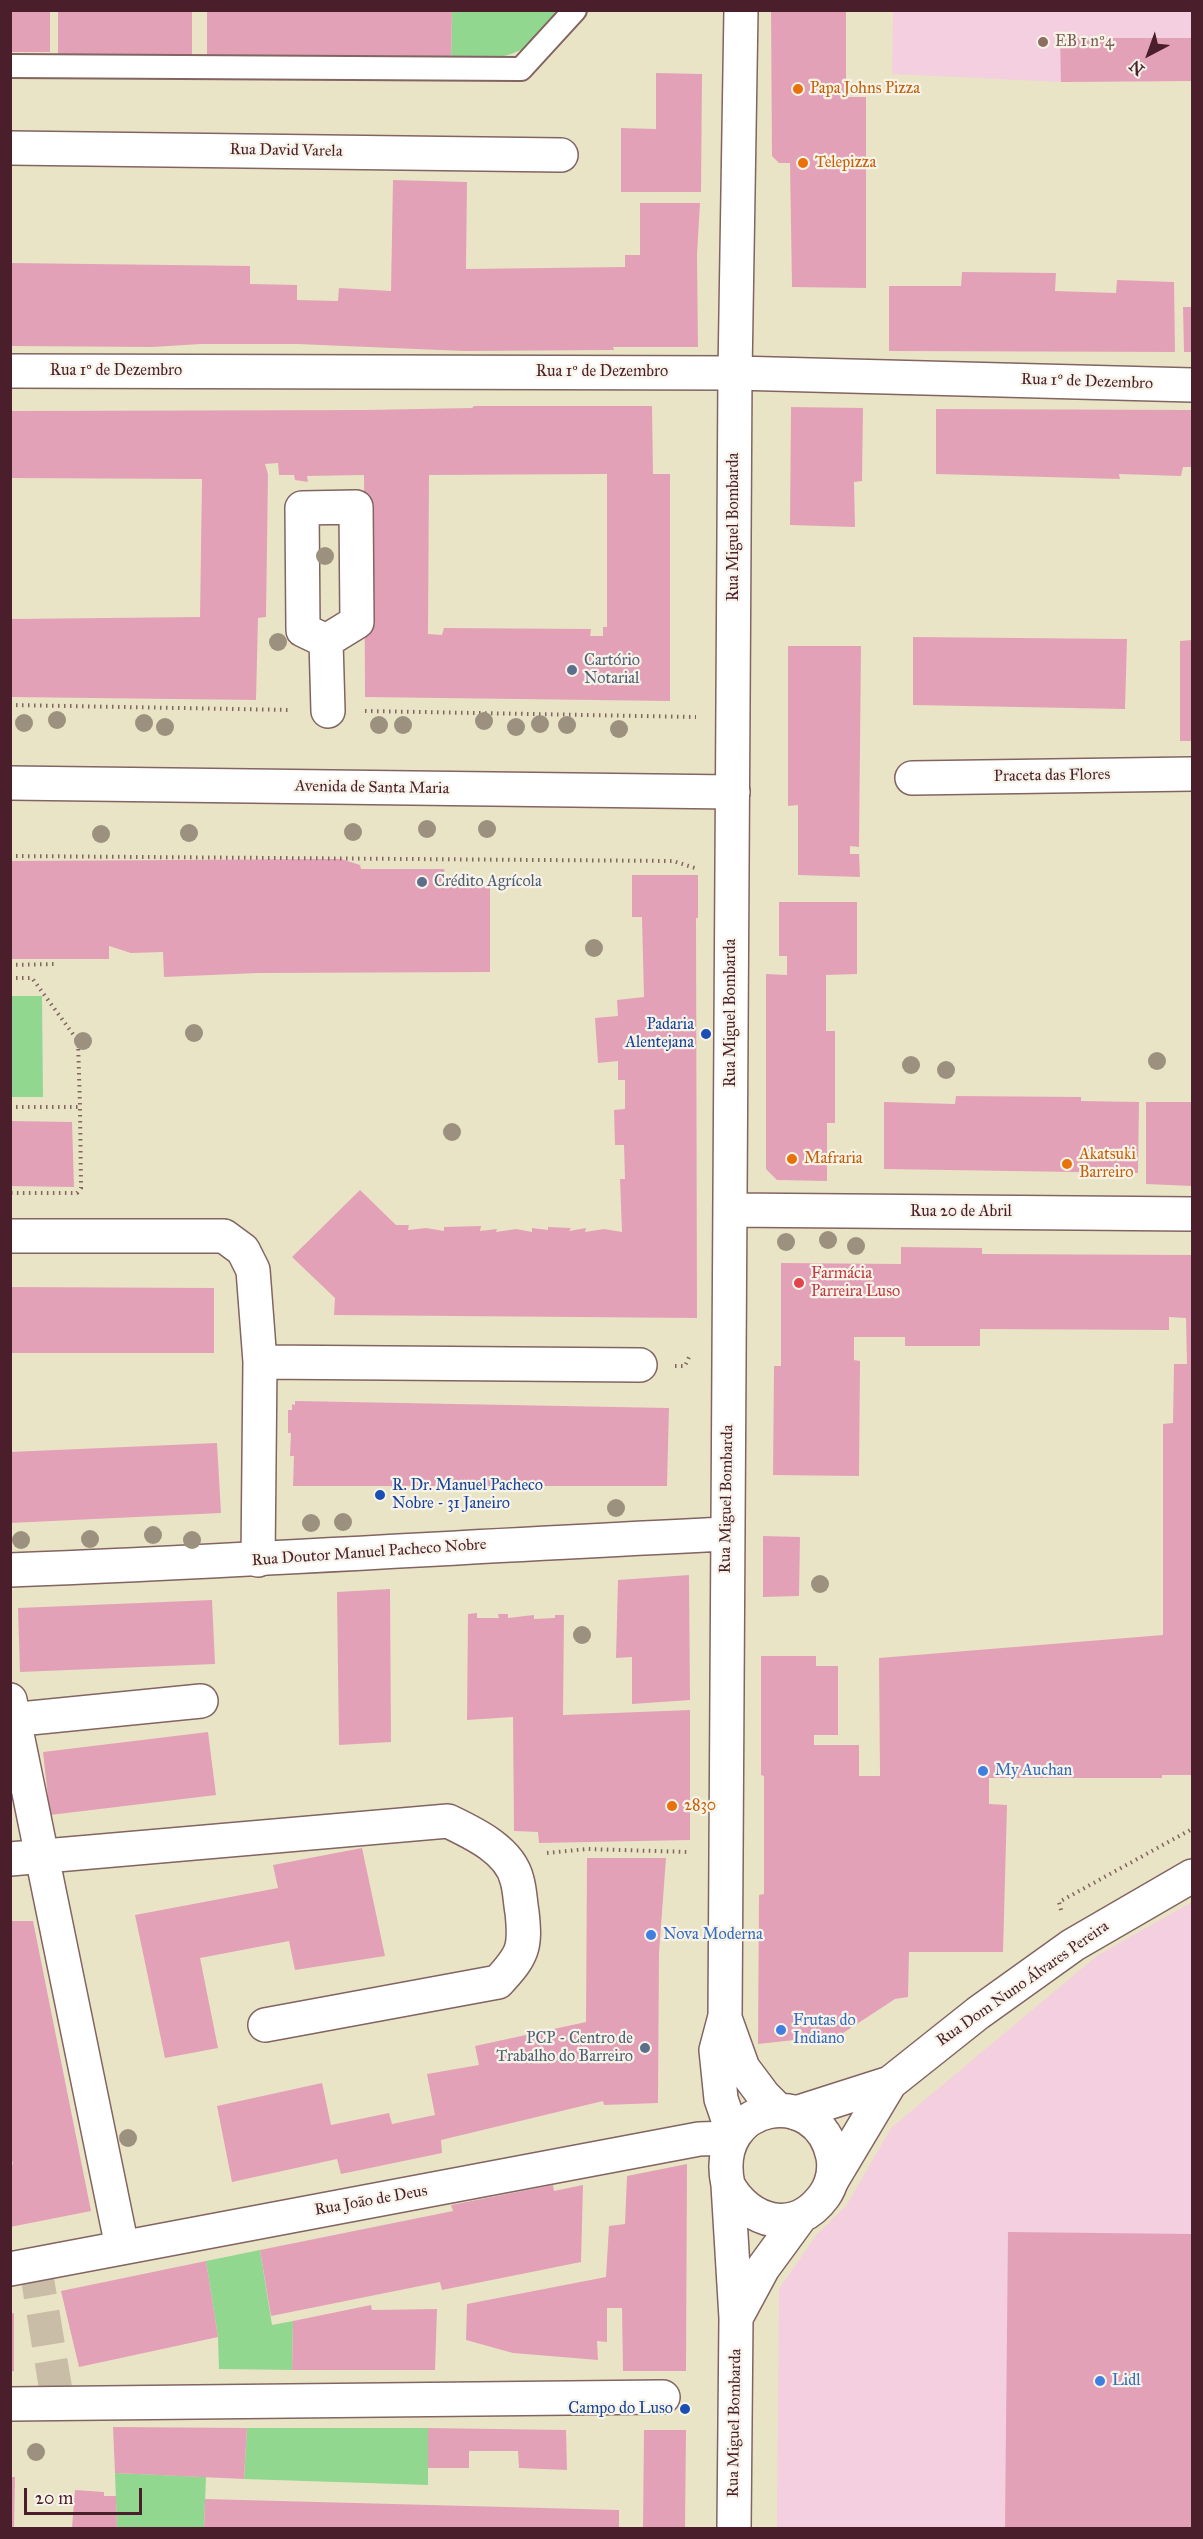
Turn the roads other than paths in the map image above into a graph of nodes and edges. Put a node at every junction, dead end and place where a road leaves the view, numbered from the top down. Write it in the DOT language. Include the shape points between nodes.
graph roads {
  1 [pos="575,10"];
  2 [pos="741,10"];
  3 [pos="10,66"];
  4 [pos="10,148"];
  5 [pos="561,155"];
  6 [pos="10,371"];
  7 [pos="735,373"];
  8 [pos="1192,385"];
  9 [pos="326,641"];
  10 [pos="328,711"];
  11 [pos="1192,774"];
  12 [pos="912,778"];
  13 [pos="10,783"];
  14 [pos="733,792"];
  15 [pos="730,1210"];
  16 [pos="1192,1214"];
  17 [pos="10,1236"];
  18 [pos="260,1362"];
  19 [pos="640,1365"];
  20 [pos="727,1534"];
  21 [pos="258,1560"];
  22 [pos="10,1570"];
  23 [pos="201,1701"];
  24 [pos="12,1713"];
  25 [pos="43,1855"];
  26 [pos="10,1859"];
  27 [pos="1192,1876"];
  28 [pos="725,2016"];
  29 [pos="265,2025"];
  30 [pos="890,2083"];
  31 [pos="787,2112"];
  32 [pos="732,2136"];
  33 [pos="832,2180"];
  34 [pos="728,2185"];
  35 [pos="801,2216"];
  36 [pos="122,2247"];
  37 [pos="10,2269"];
  38 [pos="736,2318"];
  39 [pos="663,2397"];
  40 [pos="10,2404"];
  41 [pos="734,2529"];
  1 -- 3 [label="lane" via="521,69"];
  2 -- 7 [label="street, Rua Miguel Bombarda"];
  4 -- 5 [label="street, Rua David Varela"];
  6 -- 7 [label="street, Rua 1º de Dezembro"];
  7 -- 8 [label="street, Rua 1º de Dezembro"];
  7 -- 14 [label="street, Rua Miguel Bombarda"];
  9 -- 10 [label="street"];
  11 -- 12 [label="street, Praceta das Flores"];
  13 -- 14 [label="street, Avenida de Santa Maria"];
  14 -- 15 [label="street, Rua Miguel Bombarda"];
  15 -- 16 [label="street, Rua 20 de Abril"];
  15 -- 20 [label="street, Rua Miguel Bombarda"];
  17 -- 18 [label="street" via="224,1236 243,1250 253,1270"];
  18 -- 19 [label="street"];
  18 -- 21 [label="street"];
  20 -- 21 [label="street, Rua Doutor Manuel Pacheco Nobre"];
  20 -- 28 [label="street, Rua Miguel Bombarda"];
  21 -- 22 [label="street, Rua Doutor Manuel Pacheco Nobre"];
  23 -- 24 [label="street"];
  24 -- 25 [label="street"];
  25 -- 26 [label="street"];
  25 -- 29 [label="street" via="448,1821 481,1838 504,1857 517,1877 525,1938 517,1962 498,1982"];
  25 -- 36 [label="street"];
  27 -- 30 [label="street, Rua Dom Nuno Álvares Pereira" via="1073,1945"];
  28 -- 31 [label="street, Rua Miguel Bombarda" via="742,2068 764,2096"];
  28 -- 32 [label="street, Rua Miguel Bombarda" via="716,2050 721,2099"];
  30 -- 31 [label="street, Rua Dom Nuno Álvares Pereira"];
  30 -- 33 [label="street, Rua Dom Nuno Álvares Pereira"];
  31 -- 32 [label="street" via="761,2113"];
  31 -- 33 [label="street, Rua Miguel Bombarda" via="811,2121 823,2133 834,2163"];
  32 -- 34 [label="street, Rua Miguel Bombarda" via="724,2168"];
  32 -- 36 [label="street, Rua João de Deus"];
  33 -- 35 [label="street, Rua Miguel Bombarda" via="815,2207"];
  34 -- 35 [label="street" via="736,2200 766,2219"];
  34 -- 38 [label="street, Rua Miguel Bombarda"];
  35 -- 38 [label="street, Rua Miguel Bombarda" via="763,2268"];
  36 -- 37 [label="street, Rua João de Deus"];
  38 -- 41 [label="street, Rua Miguel Bombarda"];
  39 -- 40 [label="street"];
}
